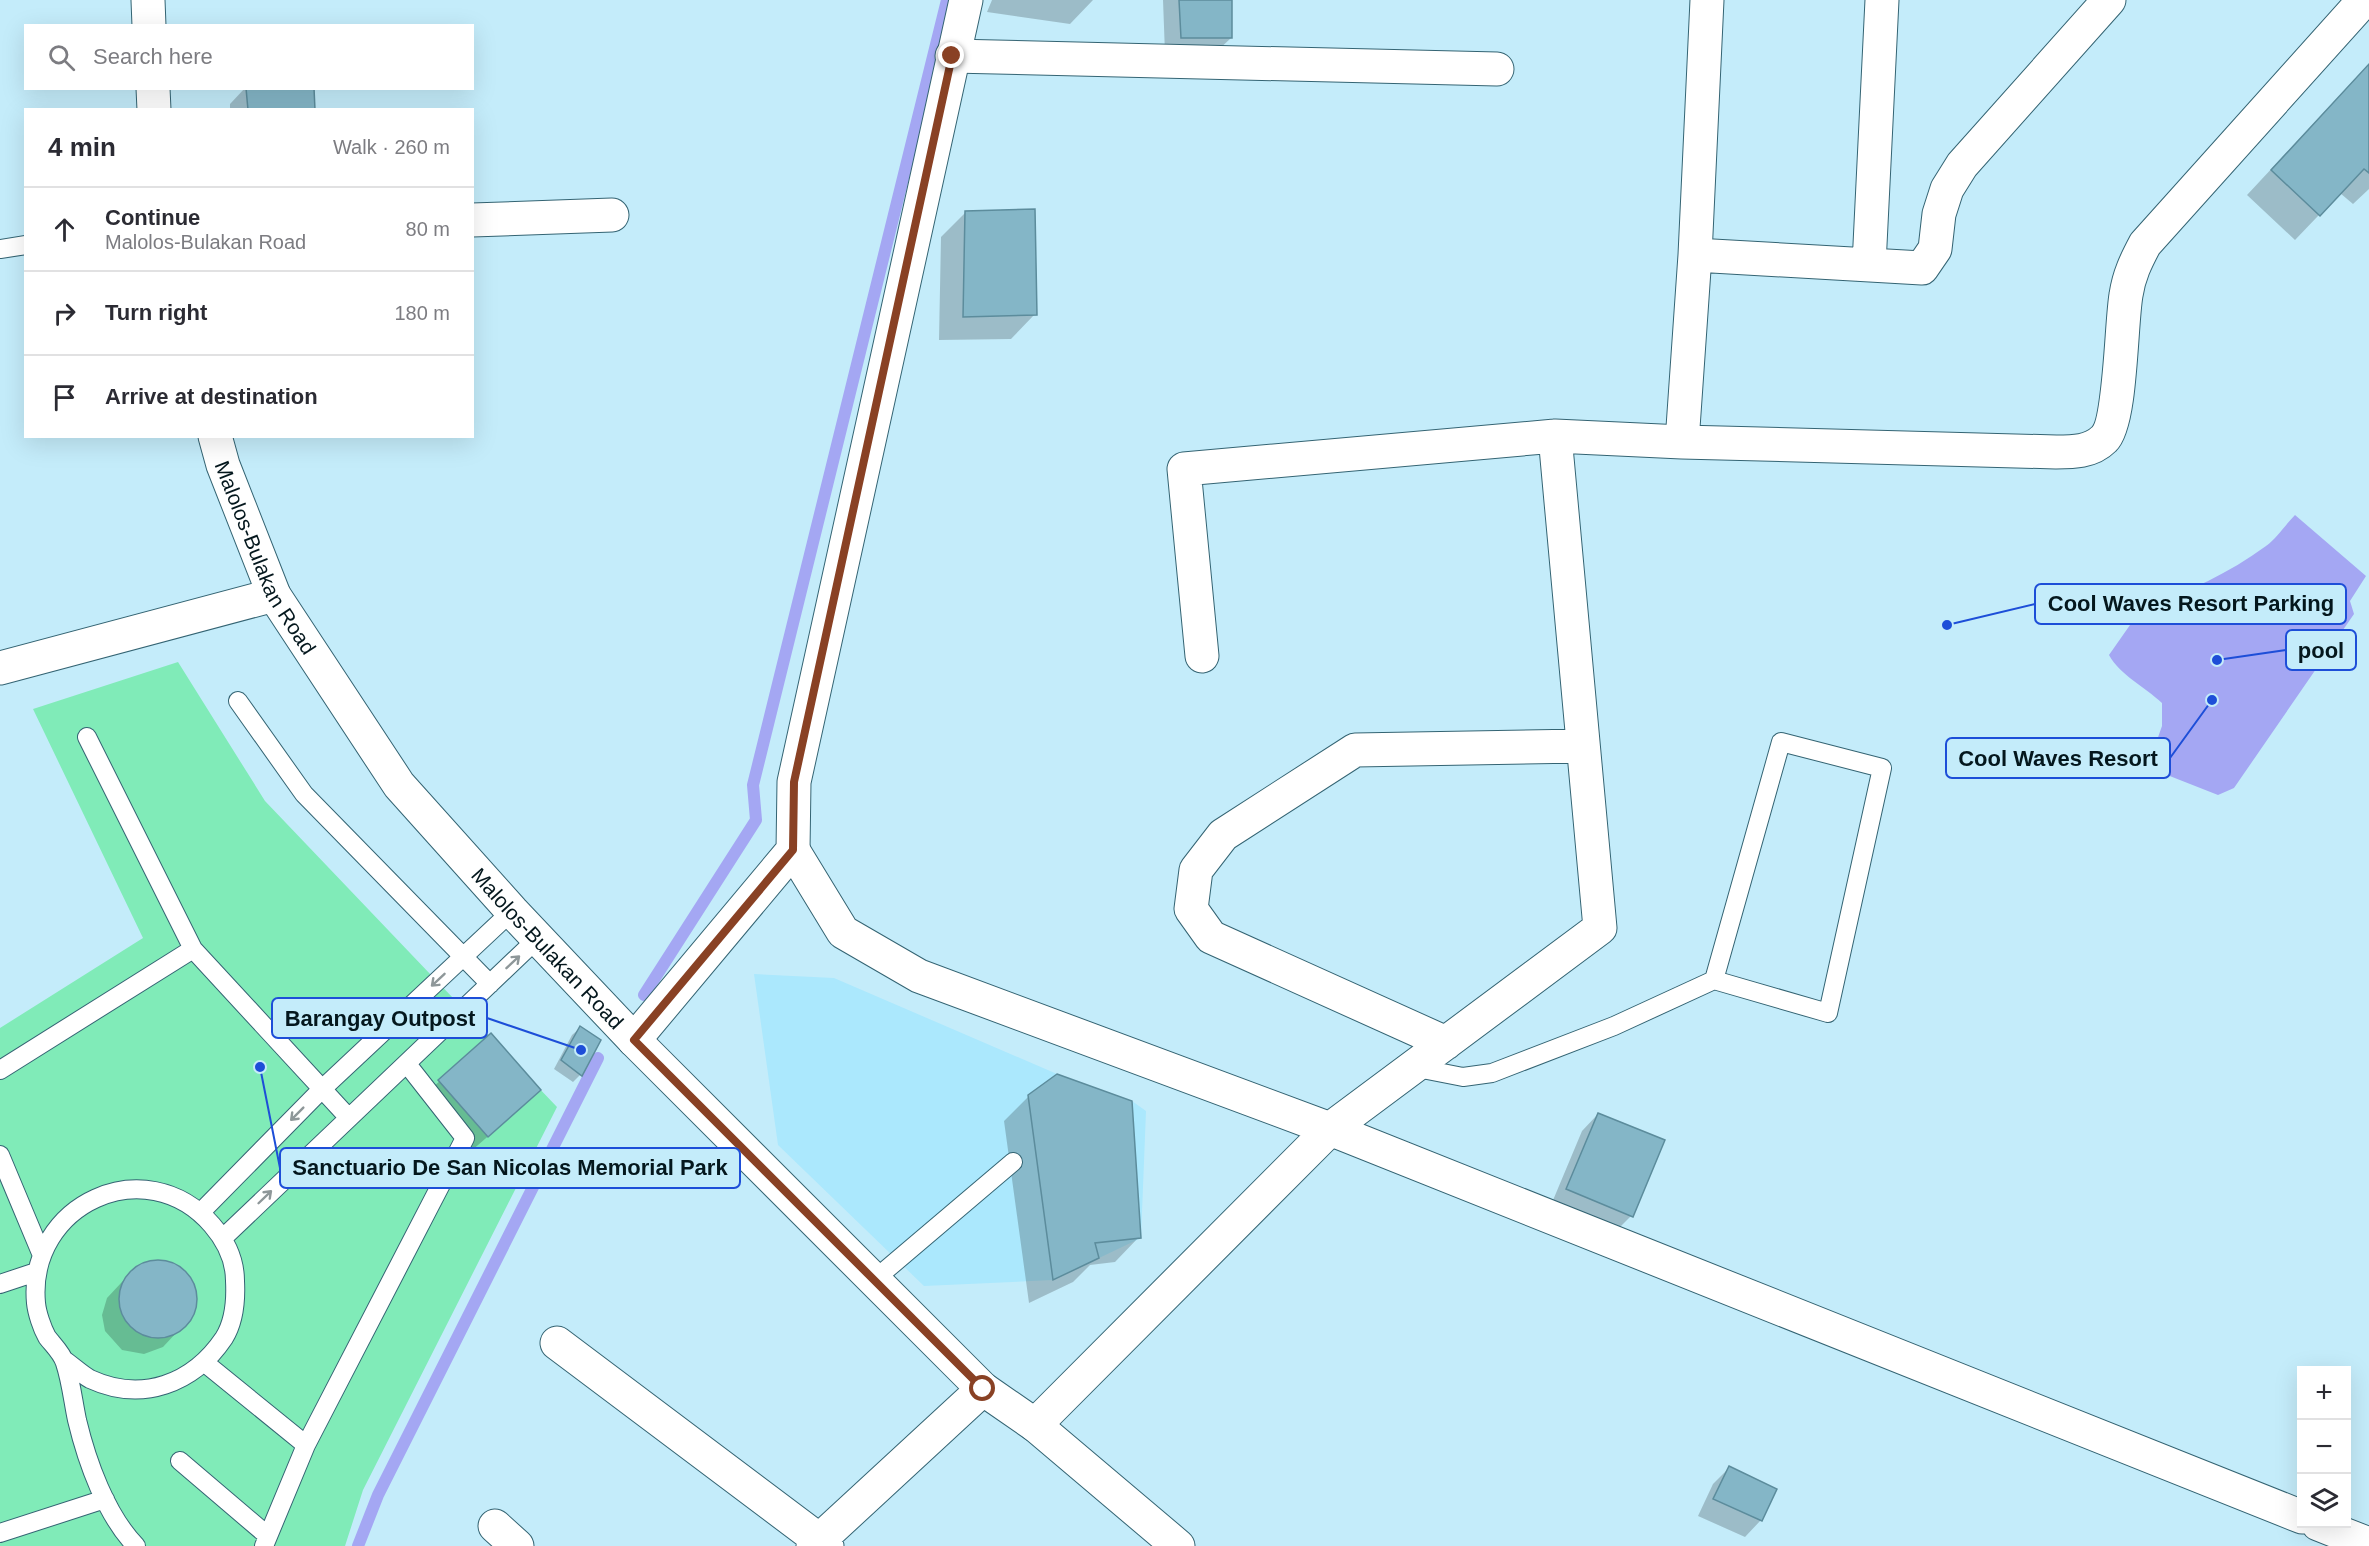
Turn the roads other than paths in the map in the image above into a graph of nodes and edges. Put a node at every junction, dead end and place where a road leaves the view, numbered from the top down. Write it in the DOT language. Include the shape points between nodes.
graph roads {
  1 [pos="148,0"];
  2 [pos="966,0"];
  3 [pos="1707,0"];
  4 [pos="1882,0"];
  5 [pos="2109,0"];
  6 [pos="2364,0"];
  7 [pos="149,24"];
  8 [pos="952,56"];
  9 [pos="1497,69"];
  10 [pos="153,90"];
  11 [pos="154,108"];
  12 [pos="612,215"];
  13 [pos="474,220"];
  14 [pos="24,245"];
  15 [pos="0,249"];
  16 [pos="1695,255"];
  17 [pos="1869,265"];
  18 [pos="1555,436"];
  19 [pos="216,438"];
  20 [pos="1682,442"];
  21 [pos="274,595"];
  22 [pos="1202,656"];
  23 [pos="0,668"];
  24 [pos="238,701"];
  25 [pos="87,737"];
  26 [pos="1583,746"];
  27 [pos="793,850"];
  28 [pos="512,911"];
  29 [pos="538,939"];
  30 [pos="193,949"];
  31 [pos="462,957"];
  32 [pos="1714,980"];
  33 [pos="490,984"];
  34 [pos="634,1040"];
  35 [pos="1446,1043"];
  36 [pos="406,1064"];
  37 [pos="1412,1067"];
  38 [pos="0,1070"];
  39 [pos="321,1090"];
  40 [pos="348,1117"];
  41 [pos="1330,1129"];
  42 [pos="0,1155"];
  43 [pos="1012,1162"];
  44 [pos="201,1212"];
  45 [pos="223,1238"];
  46 [pos="41,1253"];
  47 [pos="36,1272"];
  48 [pos="874,1280"];
  49 [pos="0,1284"];
  50 [pos="557,1343"];
  51 [pos="64,1360"];
  52 [pos="205,1363"];
  53 [pos="983,1389"];
  54 [pos="1035,1425"];
  55 [pos="306,1445"];
  56 [pos="180,1461"];
  57 [pos="105,1499"];
  58 [pos="2297,1515"];
  59 [pos="2328,1528"];
  60 [pos="0,1533"];
  61 [pos="266,1541"];
  62 [pos="2369,1544"];
  63 [pos="820,1545"];
  64 [pos="135,1546"];
  65 [pos="1178,1546"];
  1 -- 7 [label="street"];
  2 -- 8 [label="street"];
  3 -- 16 [label="street"];
  4 -- 17 [label="street"];
  5 -- 17 [label="street" via="1962,165 1947,189 1935,249 1922,268"];
  6 -- 20 [label="street" via="2145,244 2132,268 2126,296 2114,414 2105,439 2083,451 2056,452"];
  8 -- 9 [label="street"];
  8 -- 27 [label="street" via="794,782"];
  10 -- 11 [label="street"];
  12 -- 13 [label="street"];
  14 -- 15 [label="lane"];
  16 -- 17 [label="street"];
  16 -- 20 [label="street"];
  18 -- 20 [label="street"];
  18 -- 22 [label="street" via="1184,468"];
  18 -- 26 [label="street"];
  19 -- 21 [label="street, Malolos-Bulakan Road"];
  21 -- 23 [label="street"];
  21 -- 28 [label="street, Malolos-Bulakan Road" via="399,785"];
  24 -- 31 [label="lane" via="304,794"];
  25 -- 30 [label="lane"];
  26 -- 35 [label="street" via="1600,928"];
  26 -- 35 [label="street" via="1355,750 1222,836 1196,870 1191,909 1211,937"];
  27 -- 34 [label="street"];
  27 -- 41 [label="street" via="843,932 919,975"];
  28 -- 29 [label="street, Malolos-Bulakan Road"];
  28 -- 31 [label="lane"];
  33 -- 29 [label="lane, one-way"];
  29 -- 34 [label="street, Malolos-Bulakan Road"];
  30 -- 38 [label="lane"];
  30 -- 39 [label="lane"];
  31 -- 33 [label="lane"];
  31 -- 39 [label="lane, one-way"];
  32 -- 32 [label="lane" via="1781,742 1882,768 1828,1013"];
  32 -- 37 [label="lane" via="1614,1026 1492,1073 1463,1077"];
  33 -- 36 [label="lane"];
  34 -- 48 [label="street, Malolos-Bulakan Road"];
  35 -- 37 [label="street"];
  36 -- 40 [label="lane"];
  36 -- 55 [label="lane" via="465,1138"];
  37 -- 41 [label="street"];
  39 -- 40 [label="lane"];
  39 -- 44 [label="lane, one-way"];
  45 -- 40 [label="lane, one-way"];
  41 -- 54 [label="street"];
  41 -- 58 [label="street"];
  42 -- 46 [label="lane"];
  43 -- 48 [label="lane"];
  44 -- 45 [label="lane"];
  44 -- 46 [label="lane" via="174,1196 153,1191 110,1192 81,1204 57,1226"];
  45 -- 52 [label="lane" via="235,1270 236,1304 225,1336"];
  46 -- 47 [label="lane"];
  47 -- 49 [label="lane"];
  47 -- 51 [label="lane" via="36,1304 45,1334"];
  48 -- 53 [label="street, Malolos-Bulakan Road"];
  50 -- 63 [label="street"];
  51 -- 52 [label="lane" via="89,1378 119,1389 149,1389 179,1381"];
  51 -- 57 [label="lane" via="87,1460"];
  52 -- 55 [label="lane"];
  53 -- 54 [label="street, Malolos-Bulakan Road"];
  53 -- 63 [label="street"];
  54 -- 65 [label="street, Malolos-Bulakan Road"];
  55 -- 61 [label="lane"];
  56 -- 61 [label="lane"];
  57 -- 60 [label="lane"];
  57 -- 64 [label="lane"];
  59 -- 62 [label="street"];
}
